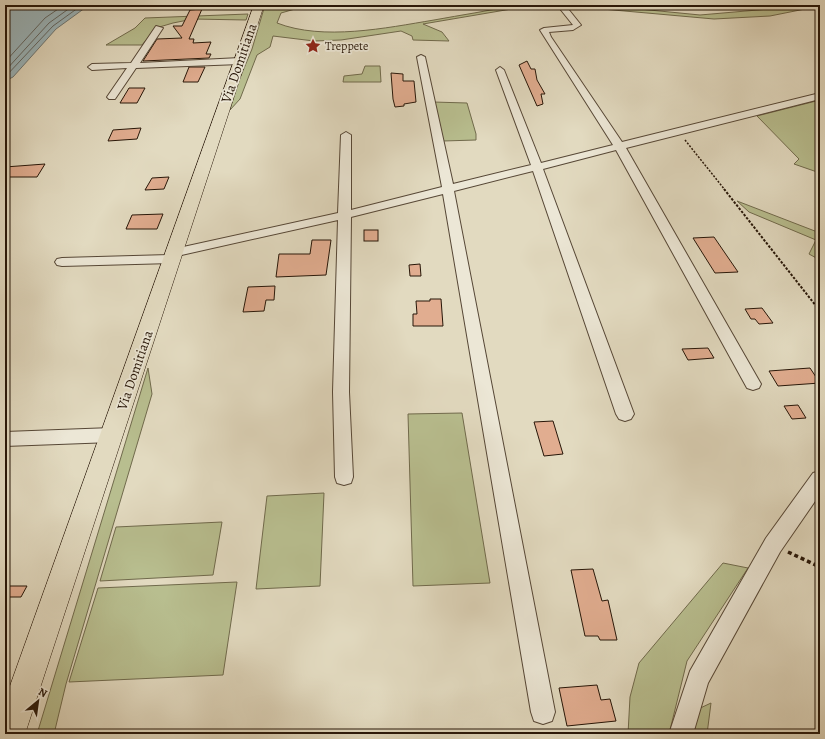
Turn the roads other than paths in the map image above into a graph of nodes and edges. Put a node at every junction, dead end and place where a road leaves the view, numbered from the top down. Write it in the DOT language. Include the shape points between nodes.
graph roads {
  1 [pos="259,5"];
  2 [pos="561,5"];
  3 [pos="159,28"];
  4 [pos="421,57"];
  5 [pos="240,61"];
  6 [pos="135,65"];
  7 [pos="92,67"];
  8 [pos="500,70"];
  9 [pos="820,96"];
  10 [pos="112,97"];
  11 [pos="346,135"];
  12 [pos="620,147"];
  13 [pos="537,167"];
  14 [pos="448,190"];
  15 [pos="344,215"];
  16 [pos="173,256"];
  17 [pos="62,262"];
  18 [pos="753,384"];
  19 [pos="625,414"];
  20 [pos="112,435"];
  21 [pos="5,439"];
  22 [pos="344,477"];
  23 [pos="820,479"];
  24 [pos="543,712"];
  25 [pos="9,734"];
  26 [pos="681,734"];
  1 -- 5 [label="main road, Via Domitiana"];
  2 -- 12 [label="street" via="577,25 573,28 544,30"];
  3 -- 6 [label="street"];
  4 -- 14 [label="street"];
  5 -- 6 [label="street"];
  5 -- 16 [label="main road, Via Domitiana"];
  6 -- 7 [label="street"];
  6 -- 10 [label="street"];
  8 -- 13 [label="street"];
  9 -- 12 [label="street"];
  11 -- 15 [label="street"];
  12 -- 13 [label="street"];
  12 -- 18 [label="street"];
  13 -- 14 [label="street"];
  13 -- 19 [label="street"];
  14 -- 15 [label="street"];
  14 -- 24 [label="street"];
  15 -- 16 [label="street"];
  15 -- 22 [label="street"];
  16 -- 17 [label="street"];
  16 -- 20 [label="main road, Via Domitiana"];
  20 -- 21 [label="street"];
  20 -- 25 [label="main road, Via Domitiana"];
  23 -- 26 [label="street" via="773,545 698,679"];
}
